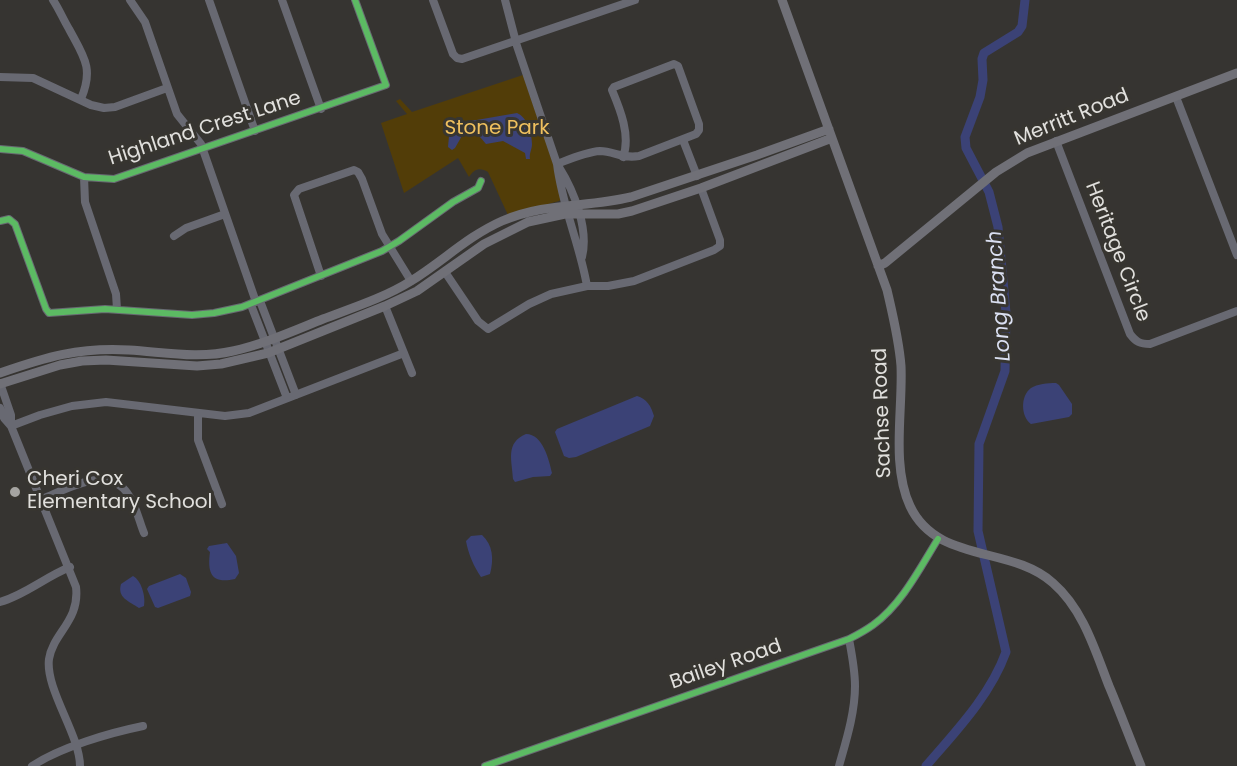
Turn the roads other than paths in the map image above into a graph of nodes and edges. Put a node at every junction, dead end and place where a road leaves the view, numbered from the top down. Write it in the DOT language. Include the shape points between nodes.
graph roads {
  1 [pos="53,0"];
  2 [pos="130,0"];
  3 [pos="209,0"];
  4 [pos="282,0"];
  5 [pos="355,0"];
  6 [pos="434,0"];
  7 [pos="505,0"];
  8 [pos="635,0"];
  9 [pos="782,0"];
  10 [pos="515,41"];
  11 [pos="1237,73"];
  12 [pos="0,77"];
  13 [pos="167,88"];
  14 [pos="1176,97"];
  15 [pos="81,99"];
  16 [pos="321,109"];
  17 [pos="255,131"];
  18 [pos="830,133"];
  19 [pos="683,140"];
  20 [pos="1056,141"];
  21 [pos="0,149"];
  22 [pos="203,149"];
  23 [pos="623,157"];
  24 [pos="557,164"];
  25 [pos="697,176"];
  26 [pos="84,177"];
  27 [pos="481,181"];
  28 [pos="701,188"];
  29 [pos="572,209"];
  30 [pos="225,214"];
  31 [pos="0,221"];
  32 [pos="174,236"];
  33 [pos="390,247"];
  34 [pos="1237,255"];
  35 [pos="878,266"];
  36 [pos="446,272"];
  37 [pos="321,276"];
  38 [pos="411,281"];
  39 [pos="587,286"];
  40 [pos="256,303"];
  41 [pos="385,306"];
  42 [pos="117,309"];
  43 [pos="1237,310"];
  44 [pos="269,340"];
  45 [pos="273,351"];
  46 [pos="404,353"];
  47 [pos="0,373"];
  48 [pos="412,373"];
  49 [pos="0,383"];
  50 [pos="296,394"];
  51 [pos="286,398"];
  52 [pos="0,408"];
  53 [pos="198,413"];
  54 [pos="11,426"];
  55 [pos="42,499"];
  56 [pos="222,504"];
  57 [pos="144,533"];
  58 [pos="938,539"];
  59 [pos="70,567"];
  60 [pos="0,602"];
  61 [pos="849,639"];
  62 [pos="143,726"];
  63 [pos="75,747"];
  64 [pos="32,766"];
  65 [pos="80,766"];
  66 [pos="485,766"];
  67 [pos="839,766"];
  68 [pos="1141,766"];
  1 -- 15 [label="street" via="87,68 87,85"];
  2 -- 13 [label="street" via="144,22"];
  3 -- 17 [label="street"];
  4 -- 16 [label="street"];
  5 -- 16 [label="street, Highland Crest Lane" via="386,85"];
  6 -- 10 [label="street" via="457,58"];
  7 -- 10 [label="street"];
  8 -- 10 [label="street"];
  9 -- 18 [label="main road, Sachse Road"];
  10 -- 24 [label="street"];
  11 -- 14 [label="main road, Merritt Road"];
  12 -- 15 [label="street" via="33,78"];
  13 -- 15 [label="street" via="109,108"];
  13 -- 22 [label="street" via="178,118"];
  14 -- 20 [label="main road, Merritt Road"];
  14 -- 34 [label="street"];
  16 -- 17 [label="street, Highland Crest Lane"];
  17 -- 22 [label="street, Highland Crest Lane"];
  18 -- 25 [label="main road"];
  18 -- 28 [label="main road"];
  18 -- 35 [label="main road, Sachse Road"];
  19 -- 23 [label="street" via="639,156"];
  19 -- 23 [label="street" via="696,134 699,124 681,70 674,64 612,90 626,141"];
  19 -- 25 [label="street"];
  20 -- 35 [label="main road, Merritt Road" via="996,172"];
  20 -- 43 [label="street, Heritage Circle" via="1135,340 1150,344"];
  21 -- 26 [label="street, Highland Crest Lane" via="34,154"];
  22 -- 26 [label="street, Highland Crest Lane" via="119,178"];
  22 -- 30 [label="street"];
  23 -- 24 [label="street" via="603,151"];
  24 -- 29 [label="street" via="567,180"];
  25 -- 29 [label="main road"];
  26 -- 42 [label="street" via="85,202 116,294"];
  27 -- 33 [label="street" via="478,188"];
  28 -- 29 [label="main road" via="618,214"];
  28 -- 39 [label="street" via="720,240 717,248 634,281"];
  29 -- 36 [label="main road" via="507,231"];
  29 -- 38 [label="main road" via="542,208 488,228"];
  29 -- 39 [label="street" via="576,247 582,257"];
  30 -- 32 [label="street"];
  30 -- 40 [label="street"];
  31 -- 42 [label="street" via="9,219 15,224 49,313"];
  33 -- 37 [label="street"];
  33 -- 37 [label="street" via="356,171 299,189 294,198"];
  33 -- 38 [label="street"];
  35 -- 58 [label="main road, Sachse Road" via="898,340 904,488 916,516"];
  36 -- 39 [label="street" via="478,321 488,329 539,299"];
  36 -- 41 [label="main road"];
  37 -- 40 [label="street"];
  38 -- 44 [label="main road"];
  40 -- 42 [label="street" via="192,315"];
  40 -- 44 [label="street"];
  41 -- 45 [label="main road"];
  41 -- 46 [label="street"];
  44 -- 45 [label="street"];
  44 -- 47 [label="main road" via="205,355 128,350 63,353"];
  45 -- 49 [label="main road" via="197,366 82,361"];
  45 -- 50 [label="street"];
  45 -- 51 [label="street"];
  46 -- 48 [label="street"];
  46 -- 50 [label="street"];
  49 -- 54 [label="street"];
  50 -- 51 [label="street"];
  51 -- 53 [label="street" via="249,412 225,416"];
  52 -- 54 [label="street"];
  53 -- 54 [label="street" via="106,402 72,406"];
  53 -- 56 [label="street" via="198,440"];
  54 -- 55 [label="street"];
  55 -- 57 [label="street" via="86,481 103,479 116,483 128,493"];
  55 -- 59 [label="street"];
  58 -- 61 [label="street, Bailey Road" via="891,607 875,624"];
  58 -- 68 [label="main road, Sachse Road" via="1041,573 1071,603 1081,618"];
  59 -- 60 [label="street"];
  59 -- 63 [label="street" via="78,597 49,659 50,674"];
  61 -- 66 [label="street, Bailey Road"];
  61 -- 67 [label="street" via="855,688"];
  62 -- 63 [label="street"];
  63 -- 64 [label="street"];
  63 -- 65 [label="street"];
}
